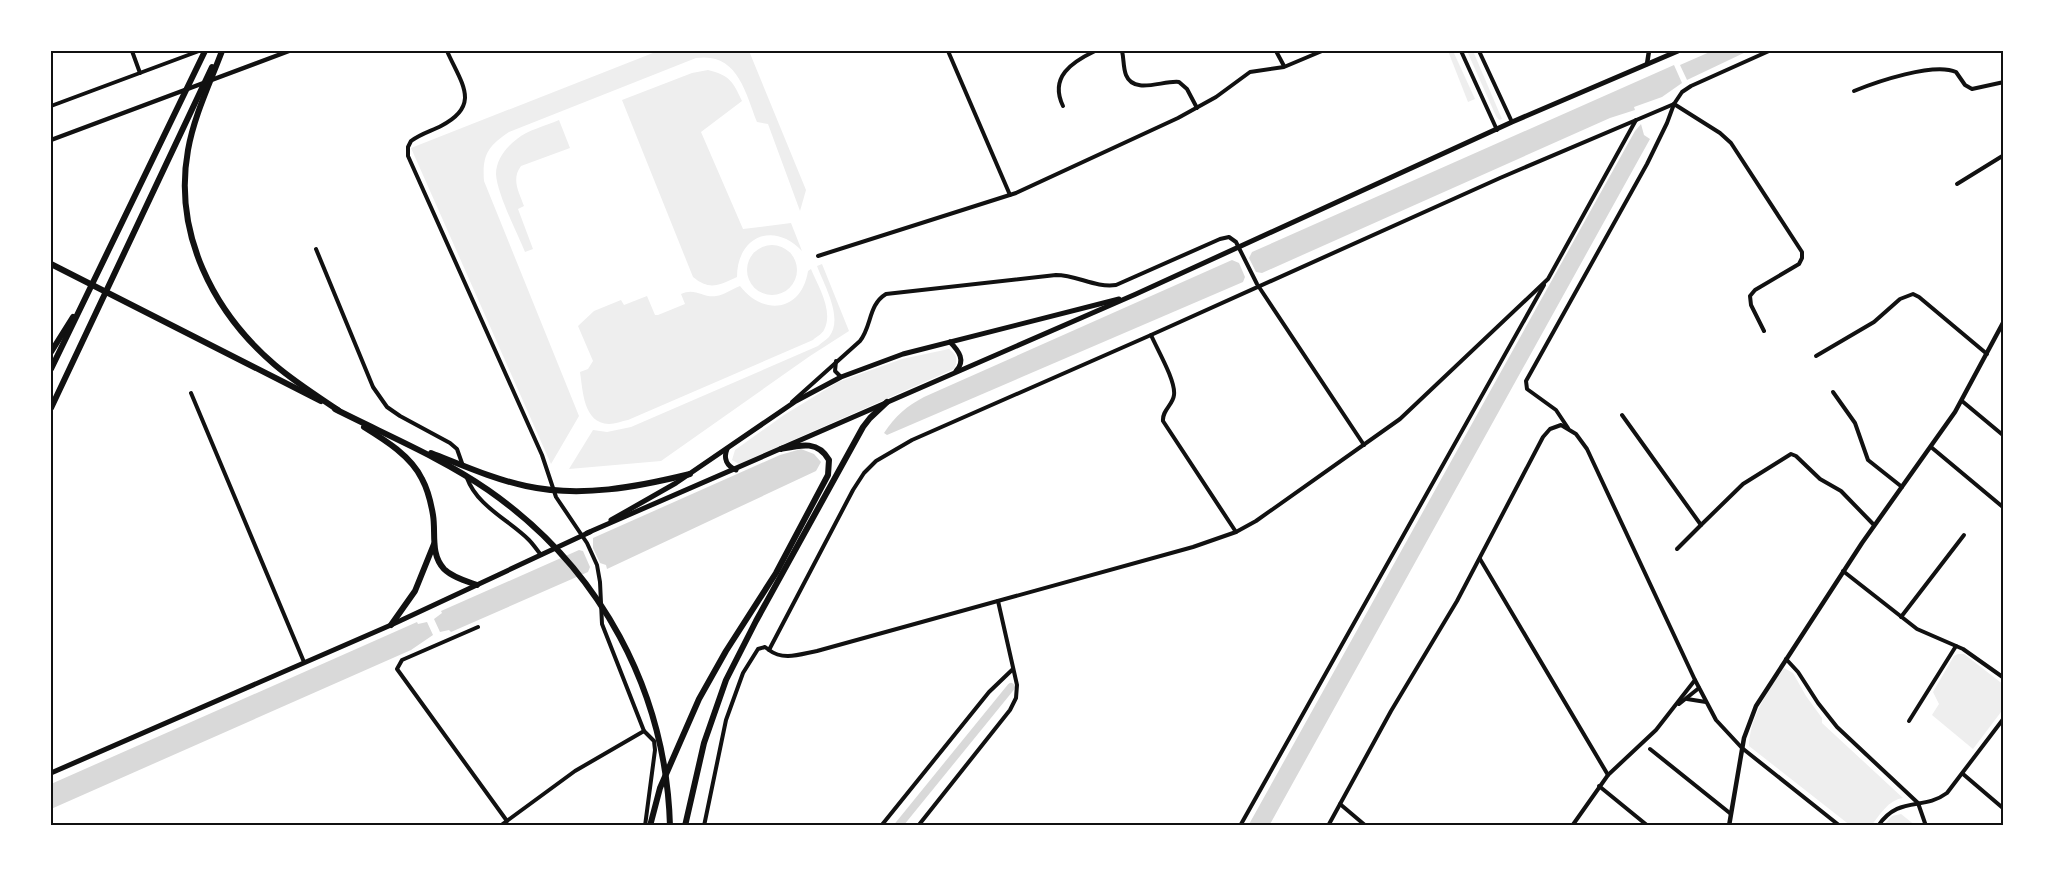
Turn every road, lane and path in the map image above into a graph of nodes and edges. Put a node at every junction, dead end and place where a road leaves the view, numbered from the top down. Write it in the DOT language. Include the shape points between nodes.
graph roads {
  1 [pos="132,51"];
  2 [pos="199,51"];
  3 [pos="205,51"];
  4 [pos="221,51"];
  5 [pos="289,51"];
  6 [pos="447,51"];
  7 [pos="948,51"];
  8 [pos="1095,51"];
  9 [pos="1122,51"];
  10 [pos="1276,51"];
  11 [pos="1322,51"];
  12 [pos="1461,51"];
  13 [pos="1479,51"];
  14 [pos="1649,51"];
  15 [pos="1678,51"];
  16 [pos="1769,51"];
  17 [pos="1647,64"];
  18 [pos="1284,67"];
  19 [pos="140,73"];
  20 [pos="2004,82"];
  21 [pos="1854,91"];
  22 [pos="1672,104"];
  23 [pos="51,106"];
  24 [pos="1063,106"];
  25 [pos="1197,108"];
  26 [pos="1639,118"];
  27 [pos="1512,122"];
  28 [pos="1497,130"];
  29 [pos="51,140"];
  30 [pos="2004,155"];
  31 [pos="1957,184"];
  32 [pos="1010,195"];
  33 [pos="1240,248"];
  34 [pos="316,249"];
  35 [pos="818,256"];
  36 [pos="51,264"];
  37 [pos="1548,279"];
  38 [pos="1259,285"];
  39 [pos="90,288"];
  40 [pos="1136,294"];
  41 [pos="2004,321"];
  42 [pos="1764,331"];
  43 [pos="1151,336"];
  44 [pos="950,342"];
  45 [pos="51,352"];
  46 [pos="1987,354"];
  47 [pos="1816,356"];
  48 [pos="836,360"];
  49 [pos="51,369"];
  50 [pos="952,374"];
  51 [pos="840,377"];
  52 [pos="1833,392"];
  53 [pos="191,393"];
  54 [pos="1962,401"];
  55 [pos="887,402"];
  56 [pos="51,408"];
  57 [pos="786,408"];
  58 [pos="338,410"];
  59 [pos="1622,415"];
  60 [pos="1568,429"];
  61 [pos="2004,436"];
  62 [pos="405,443"];
  63 [pos="1364,446"];
  64 [pos="728,447"];
  65 [pos="1931,447"];
  66 [pos="781,449"];
  67 [pos="736,470"];
  68 [pos="690,474"];
  69 [pos="1902,486"];
  70 [pos="2004,508"];
  71 [pos="1701,525"];
  72 [pos="1874,525"];
  73 [pos="1236,532"];
  74 [pos="585,534"];
  75 [pos="1964,535"];
  76 [pos="434,543"];
  77 [pos="1677,549"];
  78 [pos="541,555"];
  79 [pos="1480,558"];
  80 [pos="1843,571"];
  81 [pos="477,585"];
  82 [pos="998,601"];
  83 [pos="1901,617"];
  84 [pos="391,625"];
  85 [pos="478,627"];
  86 [pos="1956,646"];
  87 [pos="769,650"];
  88 [pos="1785,658"];
  89 [pos="304,662"];
  90 [pos="1013,669"];
  91 [pos="2004,678"];
  92 [pos="1695,680"];
  93 [pos="1699,688"];
  94 [pos="1686,699"];
  95 [pos="1706,702"];
  96 [pos="1674,709"];
  97 [pos="2004,718"];
  98 [pos="1908,721"];
  99 [pos="644,731"];
  100 [pos="1650,748"];
  101 [pos="1742,748"];
  102 [pos="51,773"];
  103 [pos="1963,774"];
  104 [pos="1608,775"];
  105 [pos="1599,786"];
  106 [pos="1918,803"];
  107 [pos="1340,804"];
  108 [pos="2004,809"];
  109 [pos="1732,814"];
  110 [pos="507,821"];
  111 [pos="500,826"];
  112 [pos="645,826"];
  113 [pos="650,826"];
  114 [pos="670,826"];
  115 [pos="685,826"];
  116 [pos="704,826"];
  117 [pos="881,826"];
  118 [pos="918,826"];
  119 [pos="1240,826"];
  120 [pos="1328,826"];
  121 [pos="1366,826"];
  122 [pos="1572,826"];
  123 [pos="1648,826"];
  124 [pos="1730,826"];
  125 [pos="1840,826"];
  126 [pos="1878,826"];
  127 [pos="1926,826"];
  1 -- 19 [label="street"];
  2 -- 19 [label="street"];
  3 -- 39 [label="main road"];
  4 -- 56 [label="main road"];
  4 -- 58 [label="main road" via="194,126 186,163 186,215 195,252 212,289 249,340 281,370"];
  5 -- 29 [label="street"];
  6 -- 74 [label="street" via="466,94 465,103 452,119 411,141 408,156 542,455 556,497"];
  7 -- 32 [label="street"];
  8 -- 24 [label="street" via="1075,60 1065,70 1059,89"];
  9 -- 25 [label="street" via="1125,74 1133,83 1143,86 1179,82"];
  10 -- 18 [label="street"];
  11 -- 18 [label="street"];
  12 -- 28 [label="street"];
  13 -- 27 [label="street"];
  14 -- 17 [label="street"];
  15 -- 17 [label="main road"];
  16 -- 22 [label="street" via="1691,87"];
  17 -- 27 [label="main road"];
  18 -- 25 [label="street" via="1250,72"];
  19 -- 23 [label="street"];
  20 -- 21 [label="street" via="1972,89 1956,72 1942,69 1886,79"];
  22 -- 26 [label="street"];
  22 -- 42 [label="street" via="1731,143 1802,252 1798,264 1750,296"];
  22 -- 60 [label="street" via="1651,156 1526,381 1527,389 1556,410"];
  25 -- 32 [label="street"];
  26 -- 37 [label="street"];
  26 -- 38 [label="street"];
  27 -- 28 [label="main road"];
  28 -- 33 [label="main road"];
  30 -- 31 [label="street"];
  32 -- 35 [label="street"];
  33 -- 38 [label="street"];
  33 -- 40 [label="main road"];
  33 -- 48 [label="street" via="1231,238 1222,238 1112,286 1056,275 889,293 874,304 860,341"];
  34 -- 78 [label="street" via="373,387 387,407 457,449 479,498"];
  36 -- 58 [label="main road"];
  37 -- 63 [label="street" via="1421,400"];
  37 -- 119 [label="street"];
  38 -- 43 [label="street"];
  38 -- 63 [label="street"];
  39 -- 45 [label="main road"];
  39 -- 49 [label="main road"];
  40 -- 44 [label="main road"];
  40 -- 50 [label="main road"];
  41 -- 46 [label="street"];
  43 -- 73 [label="street" via="1174,391 1162,421"];
  43 -- 87 [label="street" via="912,440 876,461 853,490"];
  44 -- 50 [label="main road" via="961,358 959,368"];
  44 -- 51 [label="main road"];
  46 -- 47 [label="street" via="1913,294"];
  46 -- 54 [label="street"];
  48 -- 51 [label="street" via="835,370"];
  48 -- 57 [label="street"];
  50 -- 55 [label="main road"];
  51 -- 57 [label="main road"];
  52 -- 69 [label="street" via="1853,420 1866,458"];
  53 -- 89 [label="street"];
  54 -- 61 [label="street"];
  54 -- 65 [label="street"];
  55 -- 66 [label="main road"];
  55 -- 115 [label="main road" via="863,428 726,680 704,743"];
  57 -- 64 [label="main road"];
  58 -- 62 [label="main road"];
  58 -- 76 [label="main road" via="394,447 413,465 423,480 433,516"];
  59 -- 71 [label="street"];
  60 -- 79 [label="street" via="1556,426 1543,437"];
  60 -- 92 [label="street" via="1589,454"];
  62 -- 68 [label="main road" via="505,481 560,492 620,488"];
  62 -- 114 [label="main road" via="509,506 555,549 599,601 624,643 645,692 660,750"];
  63 -- 73 [label="street"];
  64 -- 67 [label="main road" via="727,462"];
  64 -- 68 [label="main road"];
  65 -- 69 [label="street"];
  65 -- 70 [label="street"];
  66 -- 67 [label="main road"];
  66 -- 113 [label="main road" via="801,445 819,448 828,457 828,475 694,710 660,788"];
  67 -- 74 [label="main road"];
  68 -- 74 [label="main road"];
  69 -- 72 [label="street"];
  71 -- 72 [label="street" via="1743,484 1791,454 1841,491"];
  71 -- 77 [label="street"];
  72 -- 80 [label="street"];
  73 -- 82 [label="street"];
  74 -- 78 [label="main road"];
  74 -- 99 [label="street" via="599,570 602,624"];
  75 -- 83 [label="street"];
  76 -- 81 [label="main road" via="439,563 447,571"];
  76 -- 84 [label="main road" via="423,576"];
  78 -- 81 [label="main road"];
  79 -- 104 [label="street"];
  79 -- 107 [label="street"];
  80 -- 83 [label="street"];
  80 -- 88 [label="street"];
  81 -- 84 [label="main road"];
  82 -- 87 [label="street" via="811,652 781,656"];
  82 -- 90 [label="street"];
  83 -- 86 [label="street" via="1919,630"];
  84 -- 89 [label="main road"];
  85 -- 110 [label="street" via="402,660 397,669"];
  86 -- 91 [label="street"];
  86 -- 98 [label="street"];
  87 -- 116 [label="street" via="765,647 755,652 743,673 726,720"];
  88 -- 101 [label="street" via="1754,710"];
  88 -- 106 [label="street" via="1836,727"];
  89 -- 102 [label="main road"];
  90 -- 117 [label="street" via="989,692"];
  90 -- 118 [label="street" via="1017,691 1011,708"];
  92 -- 93 [label="street"];
  92 -- 96 [label="street"];
  93 -- 94 [label="street"];
  93 -- 95 [label="street"];
  94 -- 95 [label="street"];
  94 -- 96 [label="street"];
  95 -- 101 [label="street" via="1723,729"];
  96 -- 104 [label="street"];
  97 -- 103 [label="street"];
  99 -- 110 [label="street" via="575,771"];
  99 -- 112 [label="street" via="655,747"];
  100 -- 109 [label="street"];
  101 -- 109 [label="street"];
  101 -- 125 [label="street"];
  103 -- 106 [label="street" via="1941,797"];
  103 -- 108 [label="street"];
  104 -- 105 [label="street"];
  105 -- 122 [label="street"];
  105 -- 123 [label="street"];
  106 -- 126 [label="street" via="1892,811"];
  106 -- 127 [label="street"];
  107 -- 120 [label="street"];
  107 -- 121 [label="street"];
  109 -- 124 [label="street"];
  110 -- 111 [label="street"];
}
